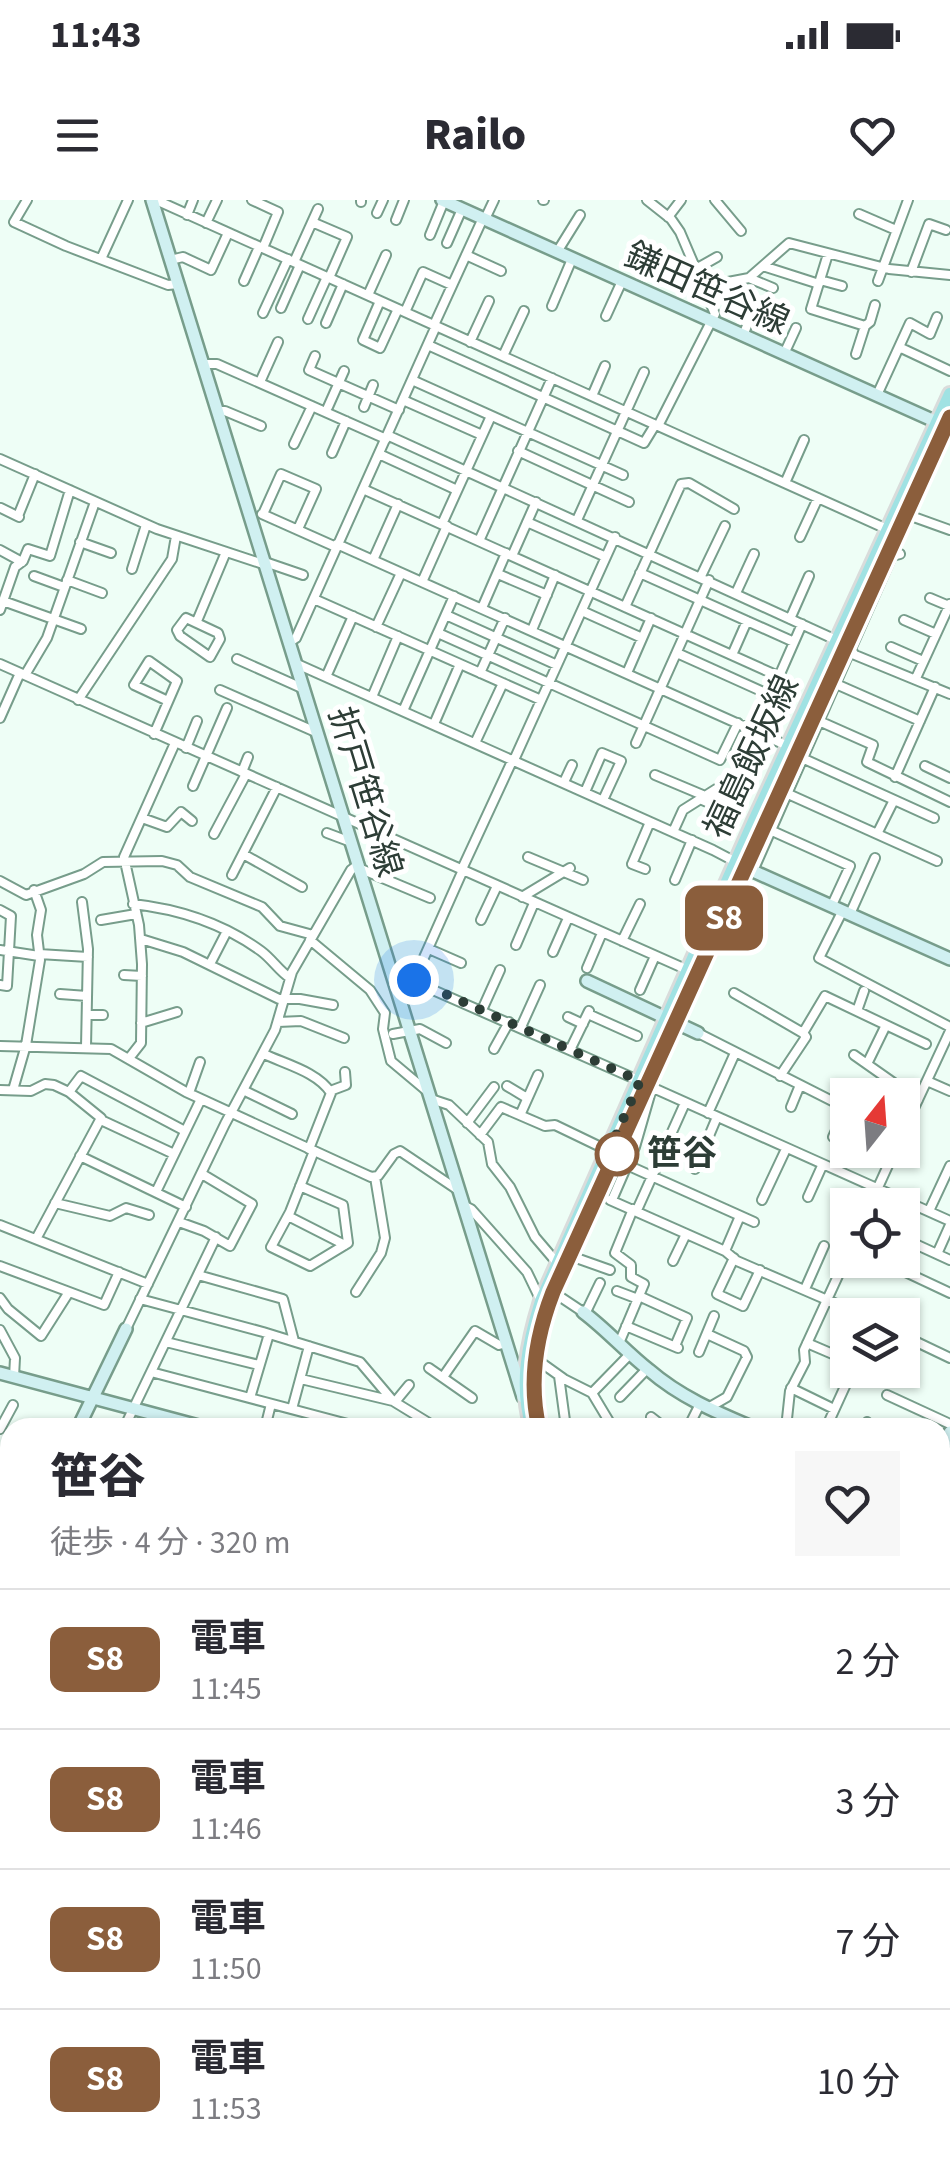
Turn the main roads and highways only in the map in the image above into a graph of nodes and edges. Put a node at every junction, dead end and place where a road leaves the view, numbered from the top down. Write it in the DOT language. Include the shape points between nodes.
graph roads {
  1 [pos="950,394"];
  2 [pos="943,425"];
  3 [pos="529,1418"];
  1 -- 2 [label="main road, 福島飯坂線"];
  2 -- 3 [label="main road, 福島飯坂線" via="888,530 544,1294 528,1352"];
}
